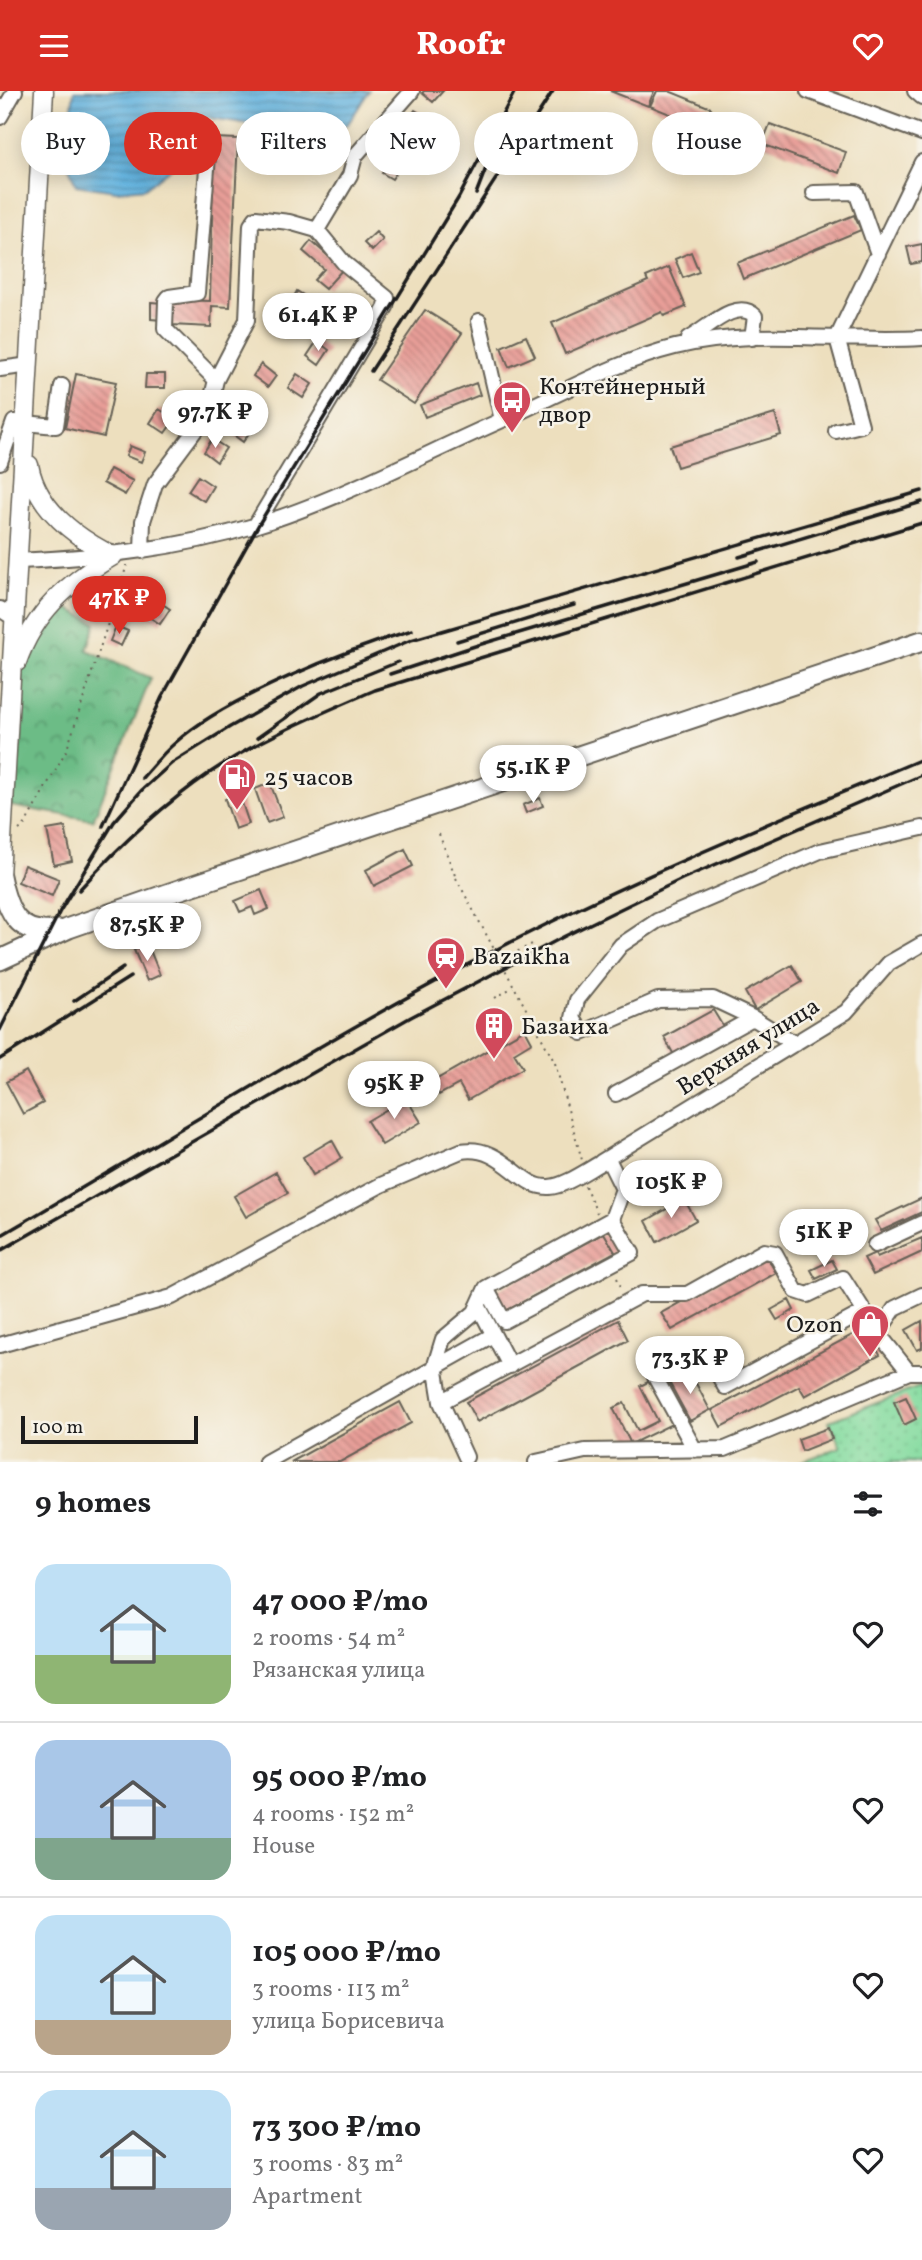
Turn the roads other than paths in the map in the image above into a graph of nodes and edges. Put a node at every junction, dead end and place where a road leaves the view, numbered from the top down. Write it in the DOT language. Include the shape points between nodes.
graph roads {
  1 [pos="15,91"];
  2 [pos="44,91"];
  3 [pos="412,91"];
  4 [pos="808,91"];
  5 [pos="915,91"];
  6 [pos="922,97"];
  7 [pos="0,117"];
  8 [pos="922,133"];
  9 [pos="922,162"];
  10 [pos="207,175"];
  11 [pos="814,193"];
  12 [pos="317,230"];
  13 [pos="878,254"];
  14 [pos="479,321"];
  15 [pos="752,338"];
  16 [pos="836,338"];
  17 [pos="922,338"];
  18 [pos="673,348"];
  19 [pos="30,365"];
  20 [pos="0,369"];
  21 [pos="216,380"];
  22 [pos="62,386"];
  23 [pos="502,420"];
  24 [pos="27,423"];
  25 [pos="836,431"];
  26 [pos="25,446"];
  27 [pos="0,462"];
  28 [pos="254,526"];
  29 [pos="142,551"];
  30 [pos="120,560"];
  31 [pos="18,561"];
  32 [pos="7,613"];
  33 [pos="922,641"];
  34 [pos="10,682"];
  35 [pos="922,828"];
  36 [pos="0,876"];
  37 [pos="69,928"];
  38 [pos="922,944"];
  39 [pos="9,952"];
  40 [pos="0,960"];
  41 [pos="753,1018"];
  42 [pos="794,1044"];
  43 [pos="616,1094"];
  44 [pos="608,1159"];
  45 [pos="612,1219"];
  46 [pos="922,1223"];
  47 [pos="875,1245"];
  48 [pos="486,1288"];
  49 [pos="922,1295"];
  50 [pos="478,1305"];
  51 [pos="864,1312"];
  52 [pos="878,1333"];
  53 [pos="493,1335"];
  54 [pos="0,1345"];
  55 [pos="435,1366"];
  56 [pos="510,1366"];
  57 [pos="915,1372"];
  58 [pos="441,1402"];
  59 [pos="695,1450"];
  60 [pos="577,1457"];
  61 [pos="465,1461"];
  62 [pos="266,1462"];
  63 [pos="536,1462"];
  1 -- 7 [label="street"];
  2 -- 19 [label="main road"];
  3 -- 12 [label="street" via="355,156 350,175"];
  4 -- 8 [label="street"];
  5 -- 6 [label="street"];
  9 -- 13 [label="street"];
  10 -- 21 [label="street" via="197,293 169,297 165,329"];
  11 -- 13 [label="street" via="856,192"];
  12 -- 21 [label="street" via="289,222 252,221 247,320"];
  12 -- 28 [label="street" via="344,263 387,298 386,307"];
  13 -- 16 [label="street"];
  14 -- 23 [label="street"];
  15 -- 16 [label="street"];
  15 -- 18 [label="street"];
  15 -- 18 [label="street" via="755,316 732,311"];
  16 -- 17 [label="street"];
  16 -- 25 [label="street" via="861,425"];
  18 -- 23 [label="street"];
  19 -- 20 [label="street"];
  19 -- 24 [label="main road"];
  21 -- 29 [label="street" via="208,413 155,484 143,521"];
  22 -- 24 [label="street" via="56,426"];
  23 -- 28 [label="street"];
  24 -- 26 [label="main road"];
  24 -- 27 [label="street" via="14,422"];
  26 -- 30 [label="main road" via="38,495 52,513 82,538"];
  26 -- 31 [label="main road"];
  28 -- 29 [label="street"];
  29 -- 30 [label="street"];
  30 -- 31 [label="street"];
  30 -- 34 [label="main road" via="70,583 39,615"];
  31 -- 32 [label="main road"];
  32 -- 34 [label="main road"];
  33 -- 37 [label="highway"];
  34 -- 36 [label="main road"];
  35 -- 41 [label="street" via="820,851 657,921 621,945 577,1000 573,1018 582,1033 658,1000 713,999"];
  36 -- 37 [label="highway" via="10,915 29,929 46,933"];
  37 -- 39 [label="highway"];
  38 -- 42 [label="street, Верхняя улица" via="889,963 846,1012"];
  39 -- 40 [label="highway"];
  41 -- 42 [label="street"];
  41 -- 43 [label="street"];
  42 -- 44 [label="street, Верхняя улица"];
  44 -- 45 [label="street" via="623,1189"];
  44 -- 54 [label="street, Верхняя улица" via="551,1188 538,1186 490,1153 461,1151 381,1185 172,1297"];
  45 -- 48 [label="street"];
  45 -- 48 [label="street" via="632,1253 504,1321"];
  46 -- 47 [label="street"];
  48 -- 50 [label="street"];
  49 -- 52 [label="street" via="895,1308"];
  50 -- 53 [label="street"];
  50 -- 55 [label="street" via="443,1339"];
  51 -- 52 [label="street"];
  51 -- 56 [label="street" via="843,1278 808,1295 796,1291 775,1253 764,1251 687,1294 642,1294"];
  51 -- 59 [label="street" via="725,1387 705,1350 655,1377"];
  52 -- 57 [label="street"];
  53 -- 55 [label="street"];
  53 -- 56 [label="street"];
  55 -- 58 [label="street"];
  55 -- 62 [label="street"];
  56 -- 58 [label="street"];
  57 -- 59 [label="street" via="725,1449"];
  58 -- 61 [label="street"];
  59 -- 60 [label="street"];
  60 -- 63 [label="street"];
}
